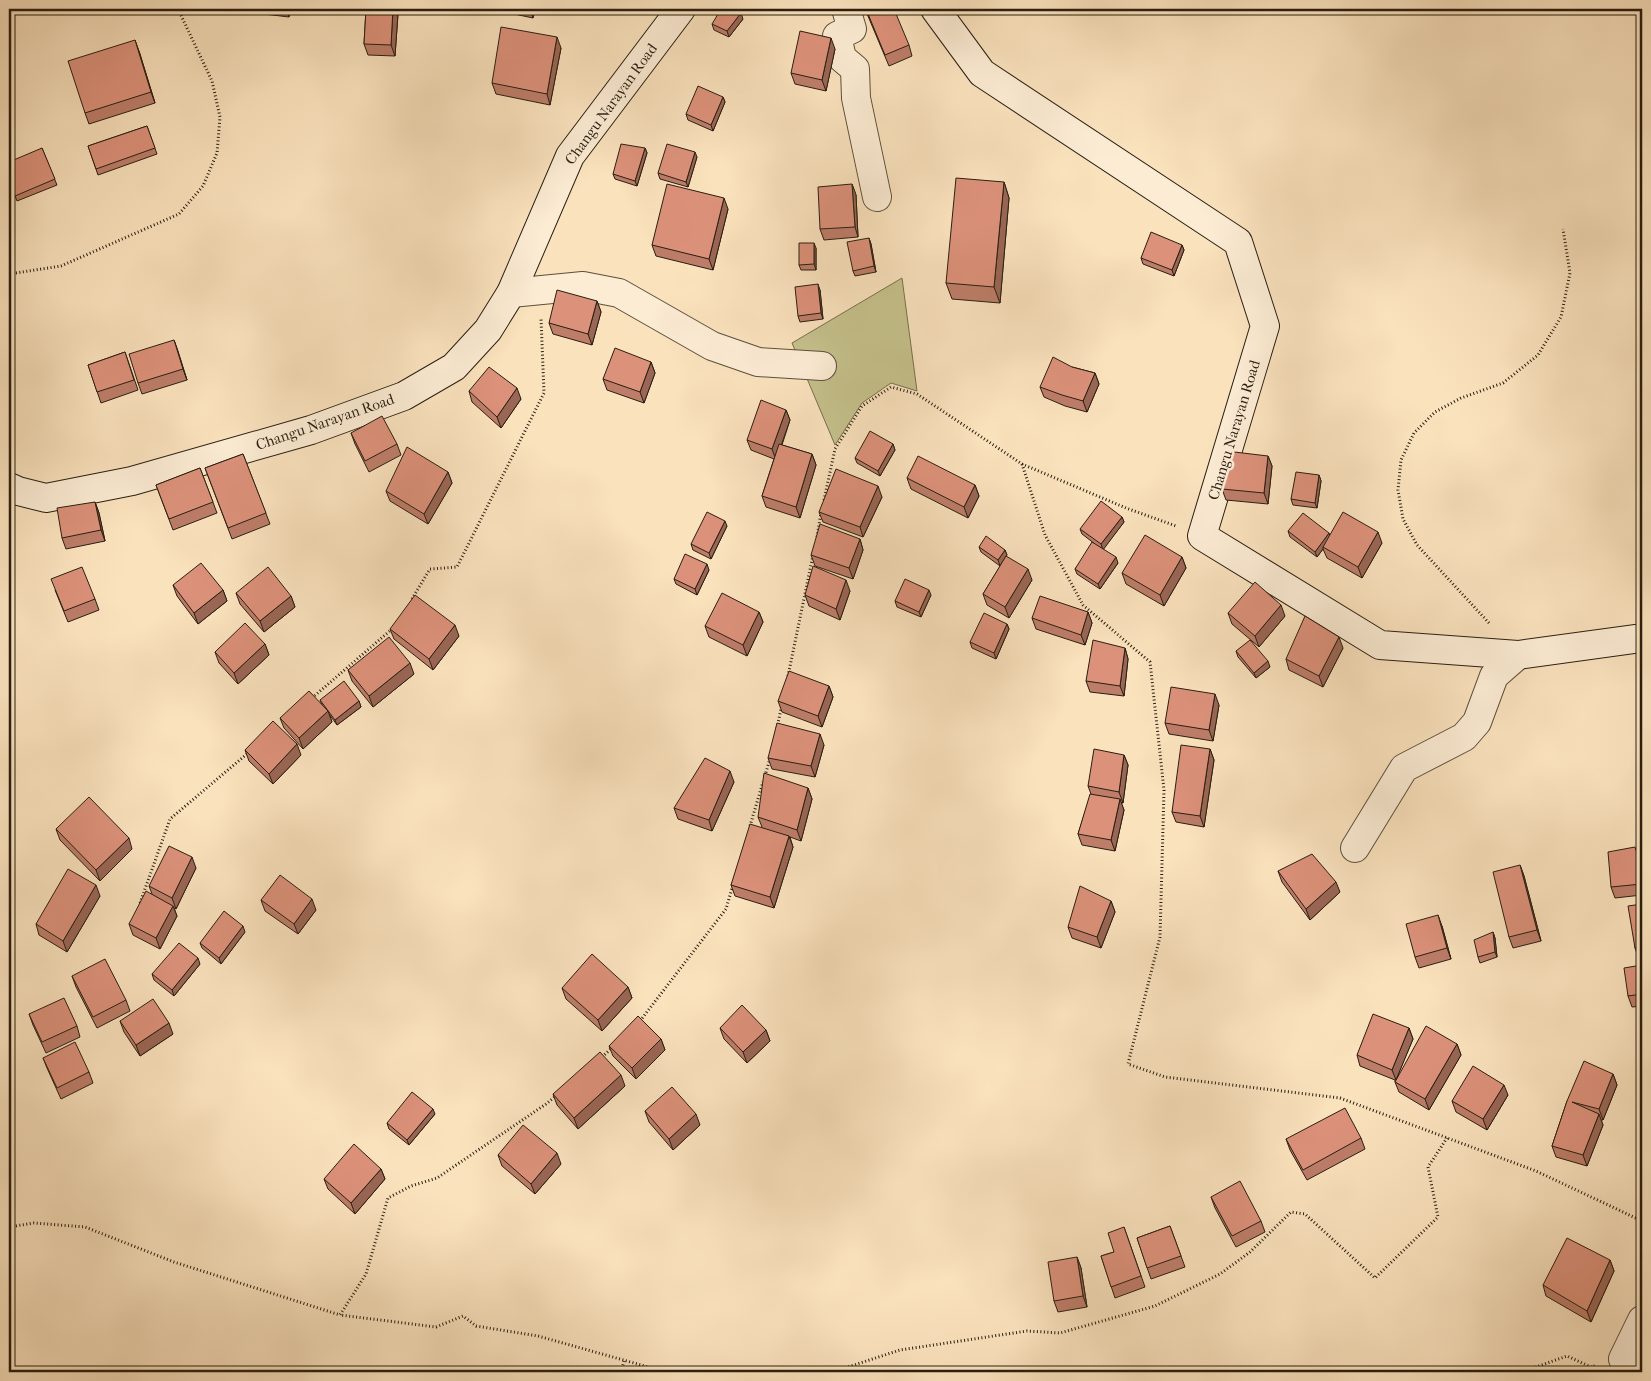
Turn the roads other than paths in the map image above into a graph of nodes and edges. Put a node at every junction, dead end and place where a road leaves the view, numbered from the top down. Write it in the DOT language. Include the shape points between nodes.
graph roads {
  1 [pos="681,9"];
  2 [pos="846,9"];
  3 [pos="935,9"];
  4 [pos="877,197"];
  5 [pos="511,293"];
  6 [pos="822,366"];
  7 [pos="9,487"];
  8 [pos="1642,638"];
  9 [pos="1518,655"];
  10 [pos="1355,848"];
  11 [pos="1642,1320"];
  12 [pos="1626,1366"];
  1 -- 5 [label="main road, Changu Narayan Road" via="570,156"];
  2 -- 4 [label="main road" via="852,29 837,36 842,58 855,69 856,98"];
  3 -- 9 [label="main road, Changu Narayan Road" via="982,73 1238,242 1265,326 1202,536 1380,646"];
  5 -- 6 [label="main road" via="583,286 619,292 712,346 758,362"];
  5 -- 7 [label="main road, Changu Narayan Road" via="488,330 454,367 404,396 312,430 132,481 46,498"];
  8 -- 9 [label="main road"];
  9 -- 10 [label="main road" via="1494,676 1477,722 1464,737 1404,768"];
  11 -- 12 [label="main road"];
}
